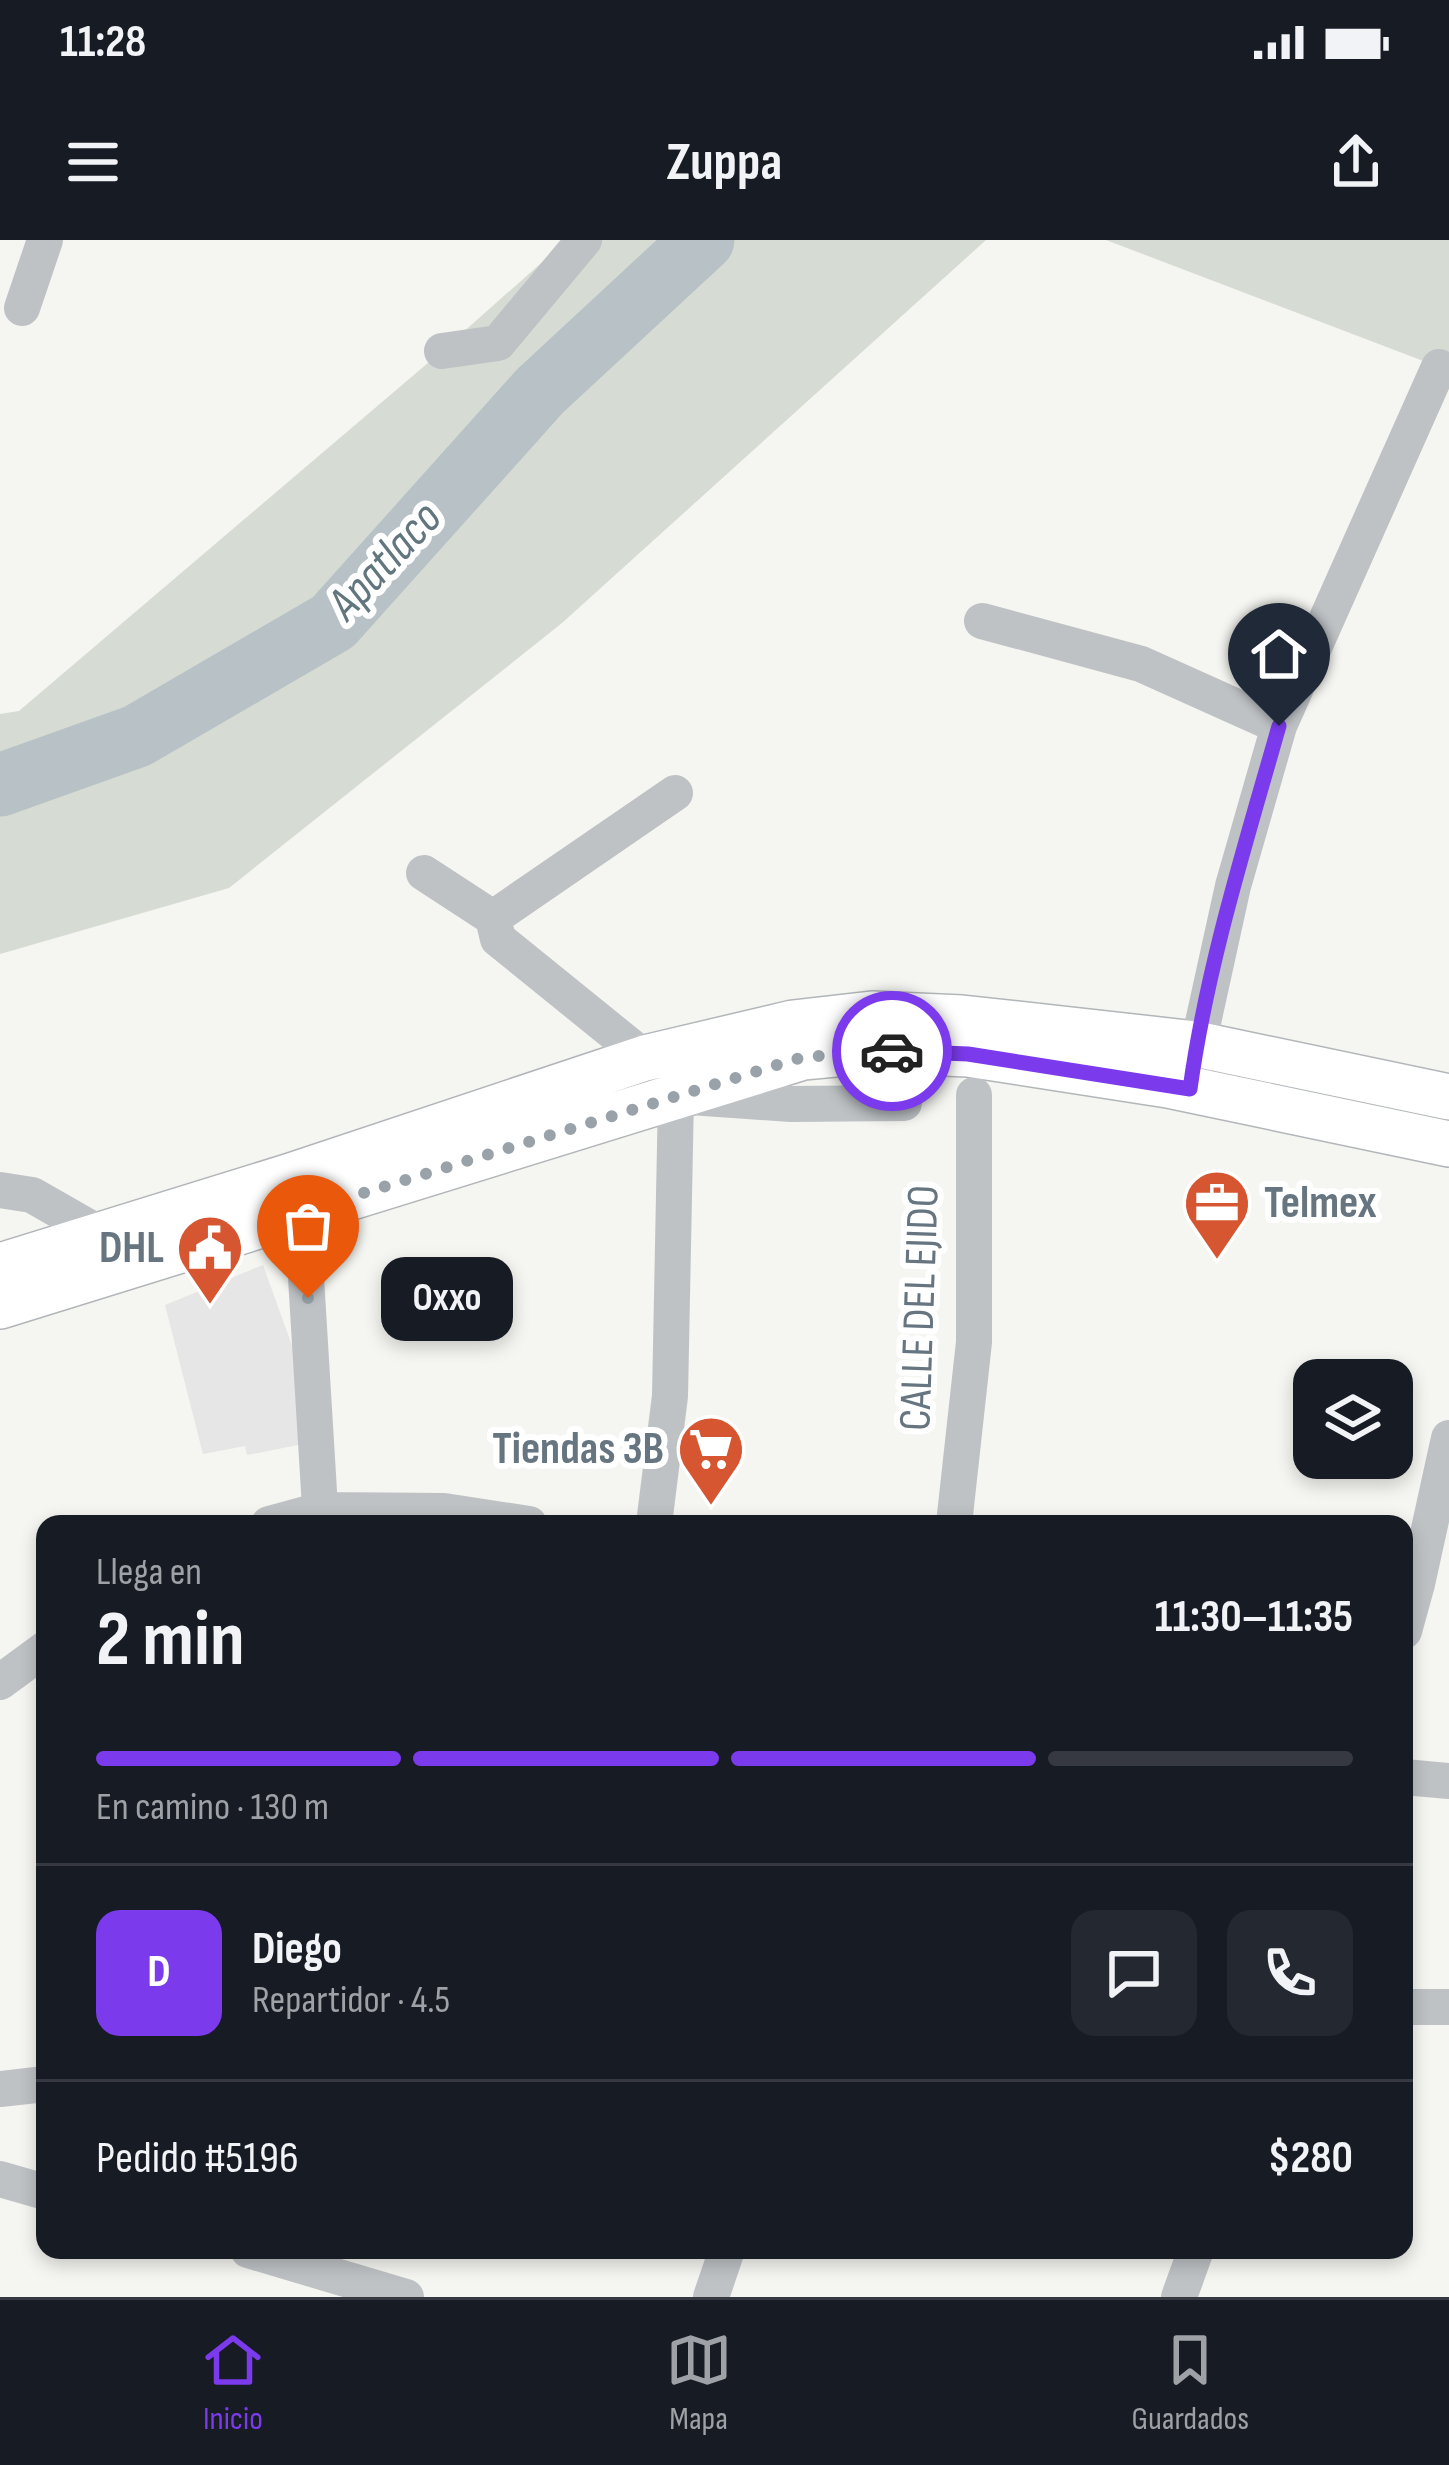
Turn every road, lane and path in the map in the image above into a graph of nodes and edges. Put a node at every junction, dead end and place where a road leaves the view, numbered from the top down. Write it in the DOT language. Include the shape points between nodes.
graph roads {
  1 [pos="45,240"];
  2 [pos="584,240"];
  3 [pos="22,308"];
  4 [pos="442,351"];
  5 [pos="1439,367"];
  6 [pos="982,621"];
  7 [pos="1279,726"];
  8 [pos="675,793"];
  9 [pos="424,873"];
  10 [pos="493,917"];
  11 [pos="1196,1044"];
  12 [pos="645,1058"];
  13 [pos="1190,1089"];
  14 [pos="974,1095"];
  15 [pos="676,1096"];
  16 [pos="1449,1097"];
  17 [pos="904,1103"];
  18 [pos="1449,1144"];
  19 [pos="0,1190"];
  20 [pos="297,1194"];
  21 [pos="102,1235"];
  22 [pos="0,1266"];
  23 [pos="0,1306"];
  24 [pos="1449,1438"];
  25 [pos="321,1515"];
  26 [pos="362,1515"];
  27 [pos="470,1515"];
  28 [pos="655,1515"];
  29 [pos="955,1515"];
  30 [pos="1423,1582"];
  31 [pos="36,1656"];
  32 [pos="0,1682"];
  33 [pos="1413,1778"];
  34 [pos="1449,1781"];
  35 [pos="1413,2007"];
  36 [pos="1449,2007"];
  37 [pos="36,2085"];
  38 [pos="0,2089"];
  39 [pos="0,2179"];
  40 [pos="36,2189"];
  41 [pos="277,2259"];
  42 [pos="380,2259"];
  43 [pos="724,2259"];
  44 [pos="1193,2259"];
  45 [pos="388,2294"];
  46 [pos="711,2297"];
  47 [pos="1179,2297"];
  1 -- 3 [label="street"];
  2 -- 4 [label="street" via="498,344"];
  5 -- 7 [label="street"];
  6 -- 7 [label="street" via="1141,664"];
  7 -- 11 [label="street"];
  8 -- 10 [label="street"];
  9 -- 10 [label="street"];
  10 -- 12 [label="street" via="498,939"];
  11 -- 12 [label="main road" via="872,1013"];
  11 -- 13 [label="street"];
  11 -- 16 [label="main road"];
  12 -- 20 [label="main road"];
  13 -- 15 [label="main road" via="968,1054 877,1050 803,1057"];
  13 -- 18 [label="main road"];
  14 -- 29 [label="street, CALLE DEL EJIDO" via="974,1342"];
  15 -- 17 [label="street"];
  15 -- 20 [label="main road"];
  15 -- 28 [label="street" via="670,1396"];
  19 -- 21 [label="street" via="32,1195"];
  20 -- 21 [label="main road"];
  20 -- 23 [label="main road"];
  20 -- 25 [label="street"];
  21 -- 22 [label="main road"];
  24 -- 30 [label="street"];
  26 -- 27 [label="street"];
  31 -- 32 [label="street"];
  33 -- 34 [label="street"];
  35 -- 36 [label="street"];
  37 -- 38 [label="street"];
  39 -- 40 [label="street"];
  41 -- 45 [label="street"];
  42 -- 45 [label="street"];
  43 -- 46 [label="street"];
  44 -- 47 [label="street"];
}
